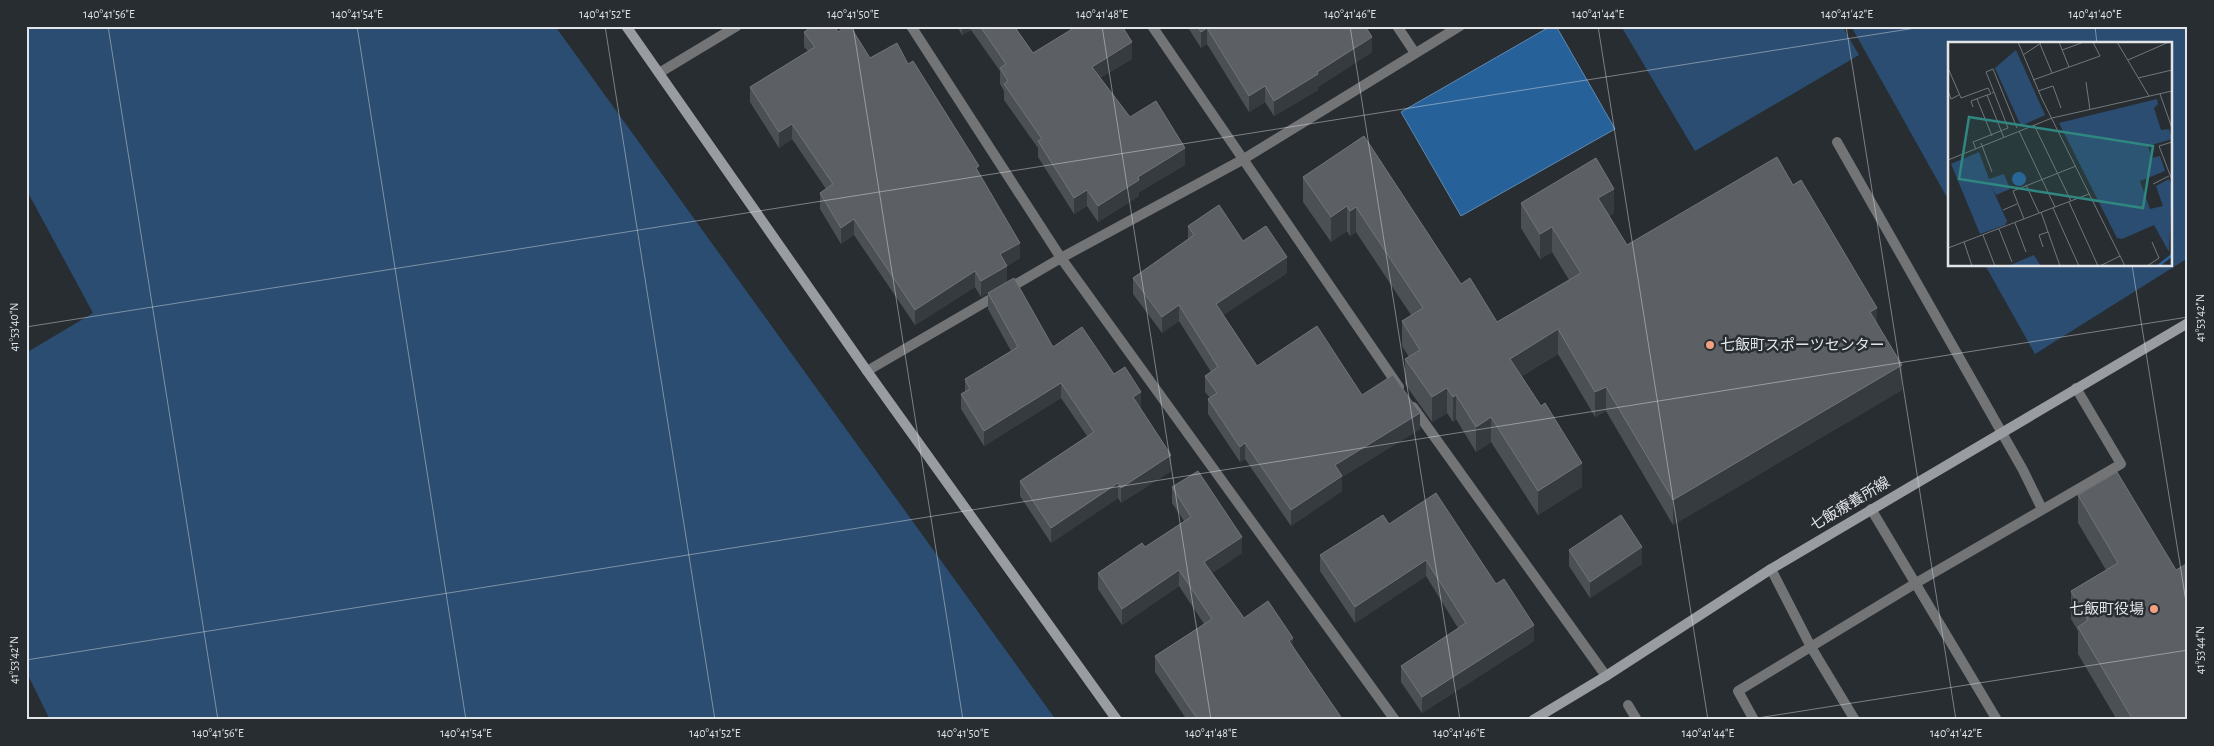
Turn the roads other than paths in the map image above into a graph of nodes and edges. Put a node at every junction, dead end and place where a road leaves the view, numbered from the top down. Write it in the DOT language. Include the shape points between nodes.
graph roads {
  1 [pos="626,26"];
  2 [pos="737,26"];
  3 [pos="911,26"];
  4 [pos="1152,26"];
  5 [pos="1397,26"];
  6 [pos="1460,26"];
  7 [pos="1415,53"];
  8 [pos="659,73"];
  9 [pos="1837,142"];
  10 [pos="1242,160"];
  11 [pos="1061,258"];
  12 [pos="2188,323"];
  13 [pos="867,371"];
  14 [pos="2076,388"];
  15 [pos="2001,432"];
  16 [pos="1871,509"];
  17 [pos="2042,509"];
  18 [pos="1770,569"];
  19 [pos="1916,583"];
  20 [pos="1812,647"];
  21 [pos="1606,676"];
  22 [pos="1628,705"];
  23 [pos="1117,720"];
  24 [pos="1395,720"];
  25 [pos="1533,720"];
  26 [pos="1637,720"];
  27 [pos="1754,720"];
  28 [pos="1855,720"];
  29 [pos="1997,720"];
  1 -- 8 [label="street"];
  2 -- 8 [label="street"];
  3 -- 11 [label="street"];
  4 -- 10 [label="street"];
  5 -- 7 [label="street"];
  6 -- 7 [label="street"];
  7 -- 10 [label="street"];
  8 -- 13 [label="street"];
  9 -- 15 [label="street"];
  10 -- 11 [label="street"];
  10 -- 21 [label="street" via="1407,399"];
  11 -- 13 [label="street"];
  11 -- 24 [label="street"];
  12 -- 14 [label="street, 七飯療養所線"];
  13 -- 23 [label="street"];
  14 -- 15 [label="street, 七飯療養所線"];
  14 -- 17 [label="street" via="2121,464"];
  15 -- 16 [label="street, 七飯療養所線"];
  15 -- 17 [label="street"];
  16 -- 18 [label="street, 七飯療養所線"];
  16 -- 19 [label="street"];
  17 -- 19 [label="street"];
  18 -- 20 [label="street"];
  18 -- 21 [label="street, 七飯療養所線"];
  19 -- 20 [label="street"];
  19 -- 29 [label="street"];
  20 -- 27 [label="street" via="1738,691"];
  20 -- 28 [label="street"];
  21 -- 25 [label="street, 七飯療養所線"];
  22 -- 26 [label="street"];
}
